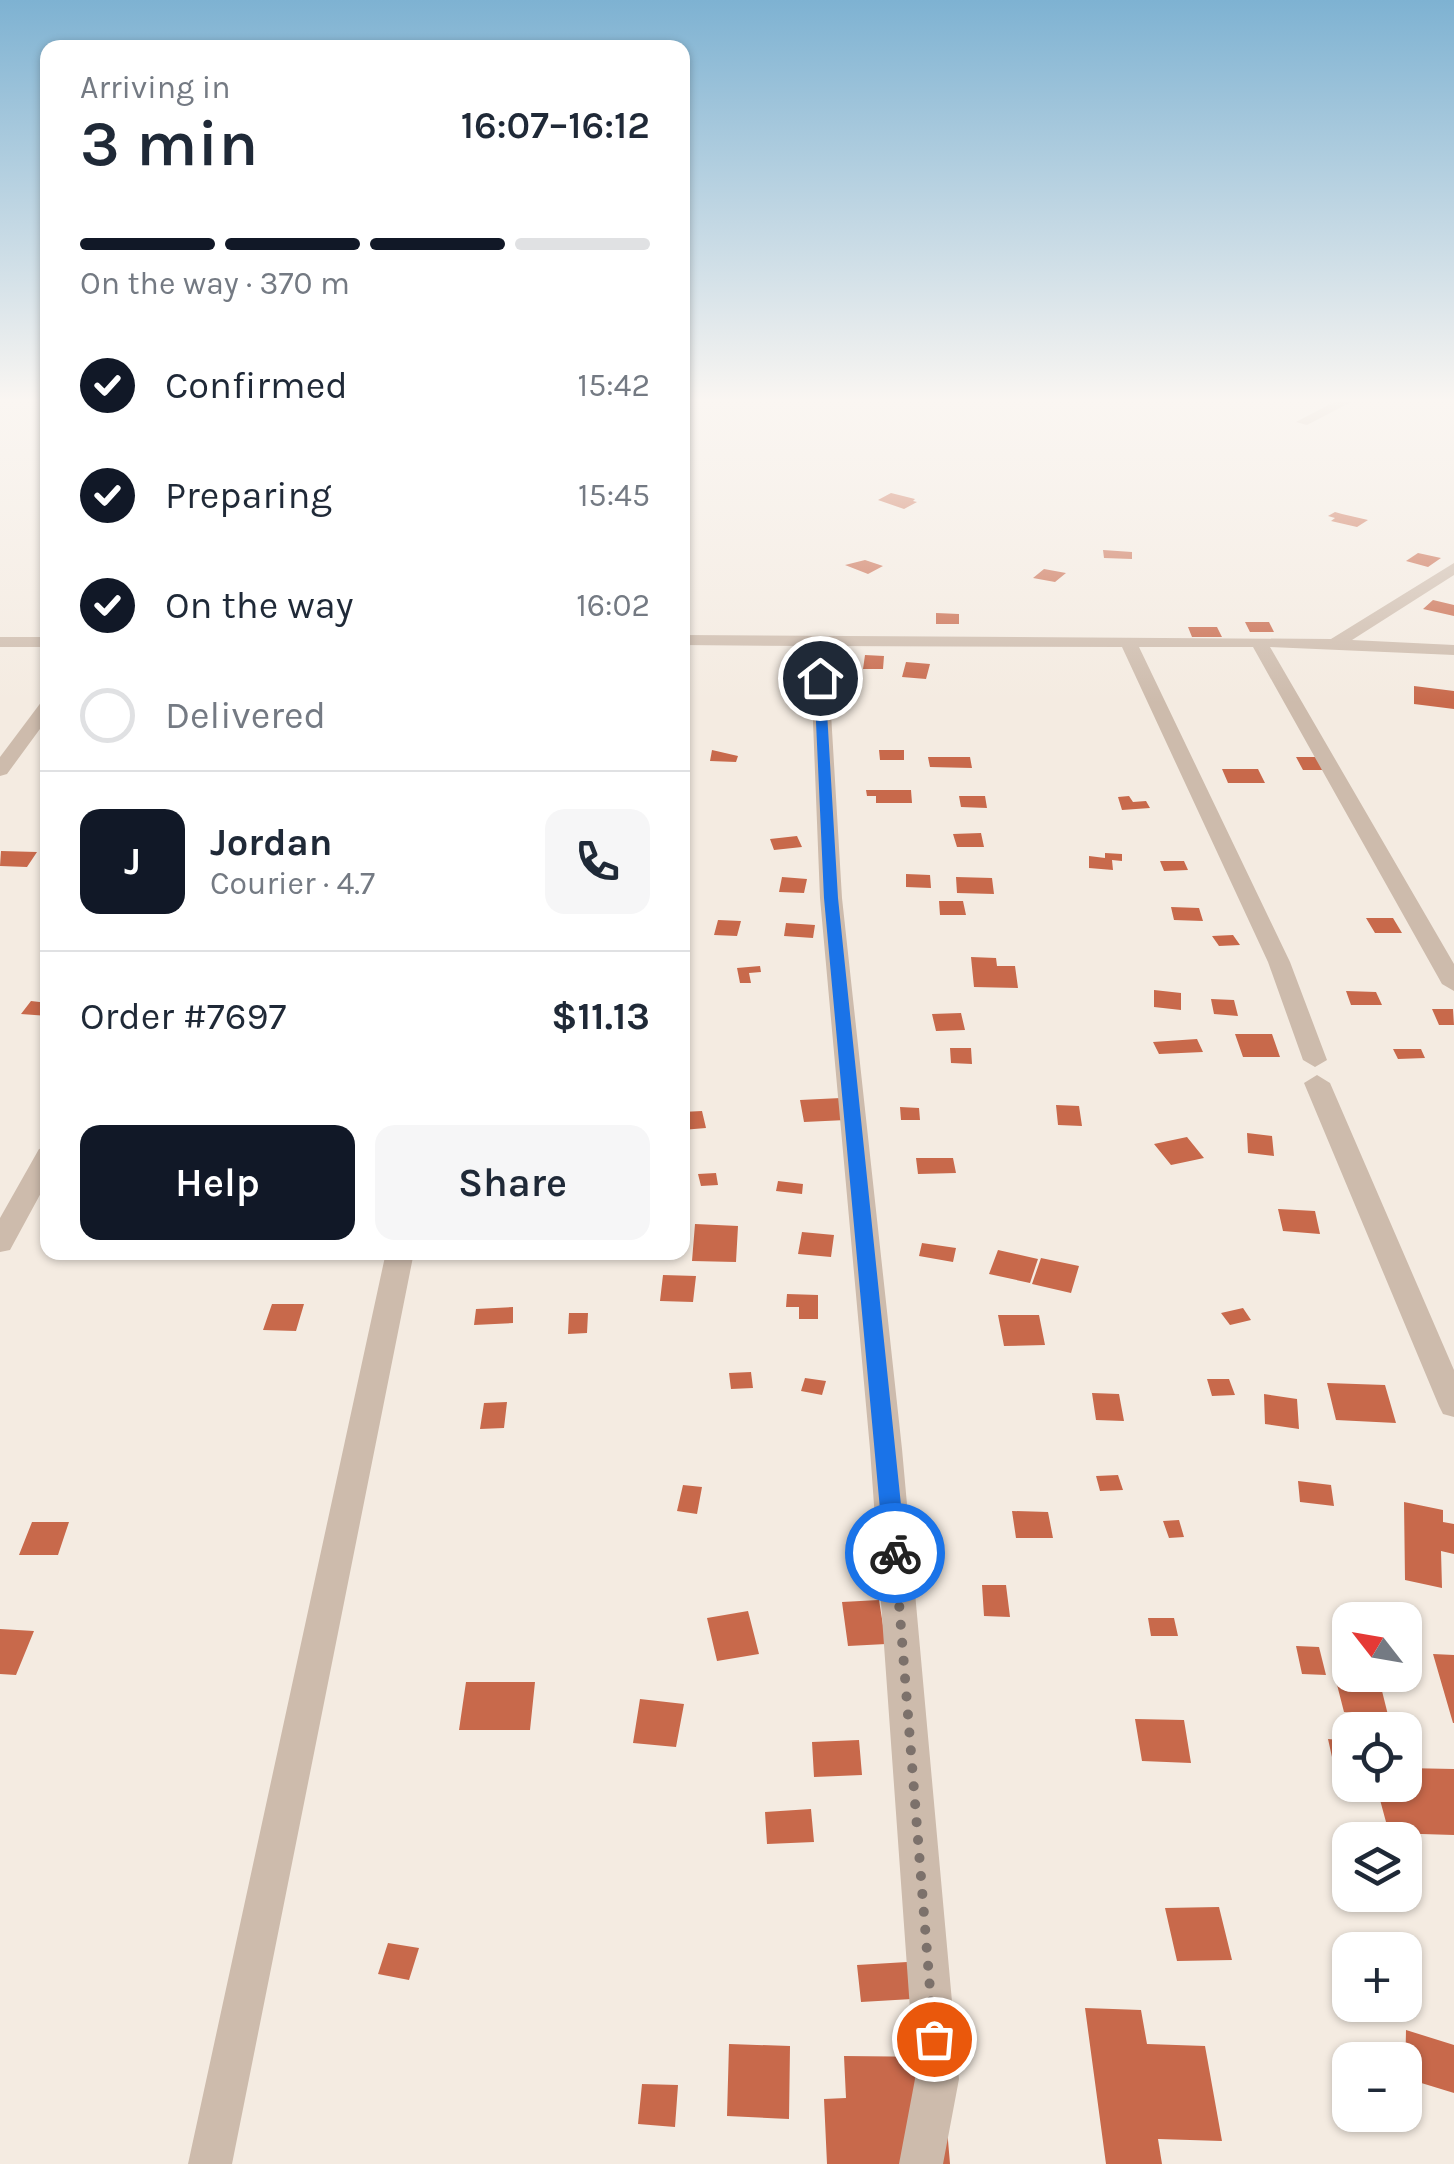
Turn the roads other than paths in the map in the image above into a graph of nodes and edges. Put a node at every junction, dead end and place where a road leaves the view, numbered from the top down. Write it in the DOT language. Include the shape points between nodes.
graph roads {
  1 [pos="1454,568"];
  2 [pos="690,640"];
  3 [pos="818,641"];
  4 [pos="0,642"];
  5 [pos="40,642"];
  6 [pos="1128,642"];
  7 [pos="1260,642"];
  8 [pos="1336,643"];
  9 [pos="1454,650"];
  10 [pos="40,716"];
  11 [pos="0,770"];
  12 [pos="1454,984"];
  13 [pos="40,1170"];
  14 [pos="0,1243"];
  15 [pos="398,1260"];
  16 [pos="1454,1406"];
  17 [pos="210,2164"];
  18 [pos="921,2164"];
  1 -- 8 [label="street"];
  2 -- 3 [label="street"];
  3 -- 6 [label="street"];
  3 -- 18 [label="street" via="831,898 884,1429 937,2078"];
  4 -- 5 [label="street"];
  6 -- 7 [label="street"];
  6 -- 16 [label="street" via="1280,962 1316,1072"];
  7 -- 8 [label="street"];
  7 -- 12 [label="street"];
  8 -- 9 [label="street"];
  10 -- 11 [label="street"];
  13 -- 14 [label="street"];
  15 -- 17 [label="street"];
}
